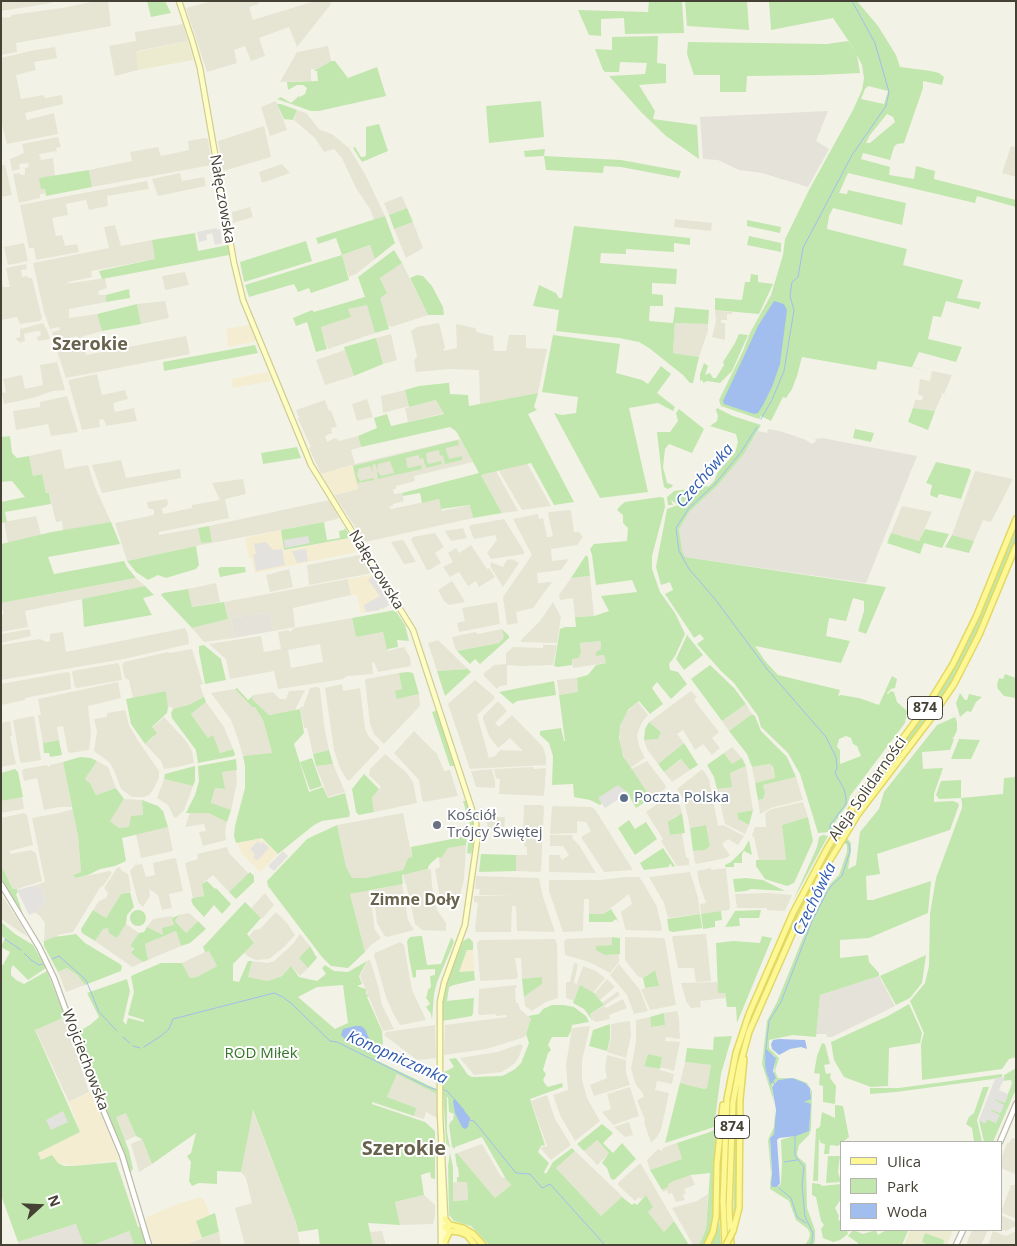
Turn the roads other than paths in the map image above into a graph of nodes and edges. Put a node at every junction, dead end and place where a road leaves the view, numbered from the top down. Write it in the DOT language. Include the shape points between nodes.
graph roads {
  1 [pos="179,1"];
  2 [pos="1016,519"];
  3 [pos="1016,546"];
  4 [pos="1,884"];
  5 [pos="758,1013"];
  6 [pos="732,1069"];
  7 [pos="1016,1104"];
  8 [pos="1000,1141"];
  9 [pos="441,1151"];
  10 [pos="445,1219"];
  11 [pos="445,1226"];
  12 [pos="450,1231"];
  13 [pos="962,1231"];
  14 [pos="444,1243"];
  15 [pos="149,1245"];
  16 [pos="475,1245"];
  17 [pos="483,1245"];
  18 [pos="707,1245"];
  19 [pos="725,1245"];
  20 [pos="731,1245"];
  21 [pos="956,1245"];
  1 -- 9 [label="main road, Nałęczowska" via="200,68 241,296 311,465 413,630 476,818 477,841 465,925 440,997"];
  2 -- 6 [label="main road, Aleja Solidarności / 874" via="949,672 843,822 782,936 745,1025"];
  3 -- 5 [label="main road, Aleja Solidarności / 874" via="979,635 954,684 835,851 800,917"];
  4 -- 15 [label="street, Wojciechowska" via="54,976 122,1155"];
  5 -- 19 [label="main road, 874, bridge" via="742,1075 739,1208 733,1232"];
  5 -- 20 [label="main road, Aleja Solidarności / 874" via="744,1047 734,1094 729,1208"];
  6 -- 18 [label="main road, 874" via="725,1089 718,1147 716,1221"];
  6 -- 19 [label="main road, Aleja Solidarności / 874" via="725,1125"];
  7 -- 8 [label="street"];
  9 -- 10 [label="main road, Nałęczowska"];
  9 -- 11 [label="main road, Nałęczowska" via="439,1161"];
  10 -- 11 [label="main road"];
  11 -- 12 [label="main road"];
  11 -- 14 [label="main road, Nałęczowska"];
  11 -- 17 [label="main road" via="470,1232"];
  12 -- 14 [label="main road"];
  12 -- 16 [label="main road" via="467,1235"];
  13 -- 21 [label="street"];
}
